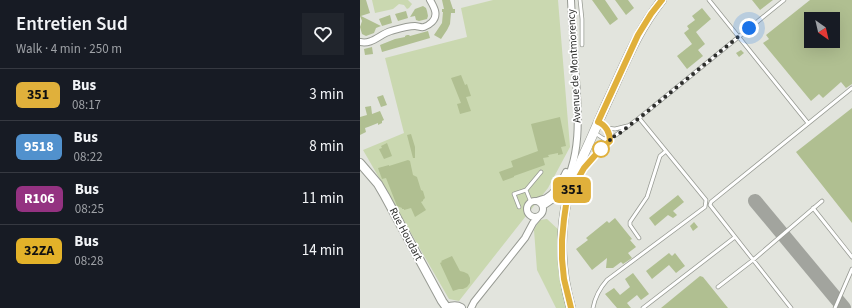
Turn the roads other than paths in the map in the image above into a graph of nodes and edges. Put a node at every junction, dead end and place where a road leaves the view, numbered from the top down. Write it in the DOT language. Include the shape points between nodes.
graph roads {
  1 [pos="430,0"];
  2 [pos="571,0"];
  3 [pos="580,0"];
  4 [pos="662,0"];
  5 [pos="708,0"];
  6 [pos="784,0"];
  7 [pos="738,37"];
  8 [pos="360,42"];
  9 [pos="582,45"];
  10 [pos="852,90"];
  11 [pos="639,118"];
  12 [pos="598,122"];
  13 [pos="808,123"];
  14 [pos="630,124"];
  15 [pos="607,128"];
  16 [pos="577,132"];
  17 [pos="594,132"];
  18 [pos="610,137"];
  19 [pos="666,151"];
  20 [pos="360,163"];
  21 [pos="541,172"];
  22 [pos="526,190"];
  23 [pos="567,198"];
  24 [pos="822,201"];
  25 [pos="534,202"];
  26 [pos="543,206"];
  27 [pos="519,207"];
  28 [pos="813,208"];
  29 [pos="528,211"];
  30 [pos="539,216"];
  31 [pos="529,231"];
  32 [pos="735,237"];
  33 [pos="639,238"];
  34 [pos="851,255"];
  35 [pos="753,260"];
  36 [pos="852,269"];
  37 [pos="718,286"];
  38 [pos="473,305"];
  39 [pos="460,307"];
  40 [pos="447,308"];
  41 [pos="572,308"];
  42 [pos="593,308"];
  43 [pos="643,308"];
  44 [pos="791,308"];
  45 [pos="835,308"];
  1 -- 8 [label="street" via="436,13 431,23 422,27 397,29 374,41"];
  2 -- 16 [label="street, Avenue de Montmorency"];
  3 -- 9 [label="lane"];
  4 -- 12 [label="main road" via="638,35"];
  5 -- 7 [label="lane"];
  6 -- 7 [label="lane"];
  7 -- 11 [label="lane"];
  7 -- 13 [label="lane"];
  10 -- 13 [label="lane"];
  11 -- 14 [label="lane"];
  11 -- 19 [label="lane"];
  12 -- 15 [label="lane"];
  12 -- 17 [label="main road"];
  13 -- 32 [label="lane" via="711,202 710,205"];
  14 -- 15 [label="lane" via="615,129"];
  14 -- 18 [label="lane" via="616,136"];
  15 -- 18 [label="lane"];
  16 -- 25 [label="street, Avenue de Montmorency" via="571,160 563,177 547,197"];
  16 -- 26 [label="street, Avenue de Montmorency" via="574,160 566,180 560,192"];
  17 -- 18 [label="lane" via="604,138"];
  17 -- 23 [label="main road"];
  18 -- 23 [label="lane" via="610,141 584,168"];
  19 -- 33 [label="lane" via="660,156 647,197 630,222"];
  19 -- 42 [label="lane" via="706,200 705,207 607,280 599,290"];
  20 -- 40 [label="street, Rue Houdart" via="378,184"];
  21 -- 22 [label="lane"];
  22 -- 25 [label="lane" via="530,200"];
  22 -- 27 [label="lane" via="514,194"];
  23 -- 41 [label="main road" via="562,259 564,279"];
  24 -- 28 [label="lane"];
  25 -- 26 [label="street"];
  25 -- 29 [label="street" via="528,206"];
  26 -- 30 [label="street" via="543,212"];
  28 -- 34 [label="lane"];
  28 -- 35 [label="lane"];
  29 -- 30 [label="street" via="530,215"];
  29 -- 31 [label="street"];
  30 -- 31 [label="street"];
  31 -- 38 [label="street"];
  32 -- 35 [label="lane"];
  32 -- 43 [label="lane"];
  35 -- 37 [label="lane"];
  35 -- 44 [label="lane"];
  36 -- 45 [label="lane"];
  38 -- 39 [label="street"];
  39 -- 40 [label="street"];
}
